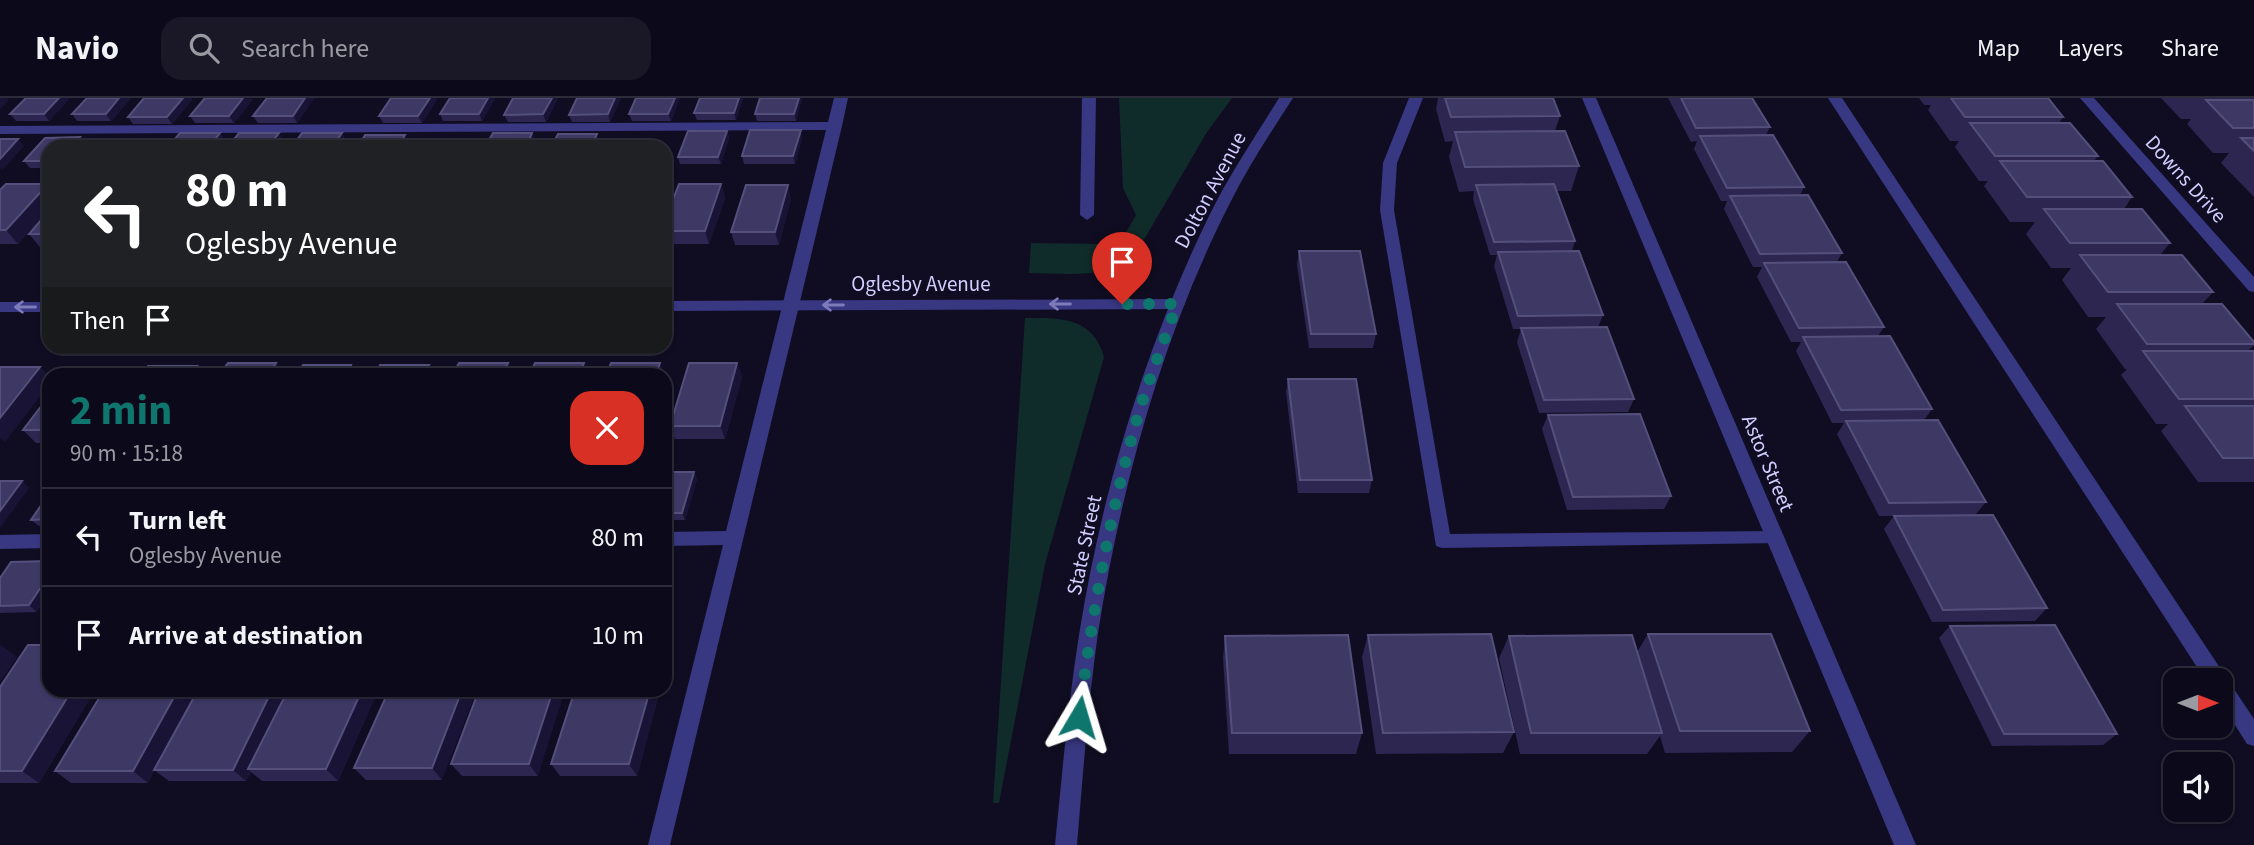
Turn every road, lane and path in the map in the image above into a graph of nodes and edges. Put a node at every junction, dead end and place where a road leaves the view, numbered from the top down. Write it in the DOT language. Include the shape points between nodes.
graph roads {
  1 [pos="841,98"];
  2 [pos="1089,98"];
  3 [pos="1286,98"];
  4 [pos="1416,98"];
  5 [pos="1589,98"];
  6 [pos="1835,98"];
  7 [pos="2087,98"];
  8 [pos="835,126"];
  9 [pos="0,130"];
  10 [pos="1087,215"];
  11 [pos="2254,287"];
  12 [pos="1177,304"];
  13 [pos="791,305"];
  14 [pos="672,306"];
  15 [pos="0,307"];
  16 [pos="42,307"];
  17 [pos="734,538"];
  18 [pos="1775,538"];
  19 [pos="672,539"];
  20 [pos="42,541"];
  21 [pos="0,542"];
  22 [pos="2208,668"];
  23 [pos="2233,705"];
  24 [pos="2254,737"];
  25 [pos="659,845"];
  26 [pos="1066,845"];
  27 [pos="1905,845"];
  1 -- 8 [label="street"];
  2 -- 10 [label="street"];
  3 -- 12 [label="street, Dolton Avenue" via="1216,215"];
  4 -- 18 [label="street" via="1390,163 1387,210 1442,541"];
  5 -- 18 [label="street, Astor Street"];
  6 -- 22 [label="street"];
  7 -- 11 [label="street, Downs Drive"];
  8 -- 9 [label="street"];
  8 -- 13 [label="street"];
  12 -- 13 [label="street, Oglesby Avenue, one-way"];
  12 -- 26 [label="street, State Street" via="1137,419 1093,606"];
  13 -- 14 [label="street, Oglesby Avenue"];
  13 -- 17 [label="street"];
  16 -- 15 [label="street, one-way"];
  17 -- 19 [label="street"];
  17 -- 25 [label="street"];
  18 -- 27 [label="street, Astor Street"];
  20 -- 21 [label="street"];
  23 -- 24 [label="street"];
}
